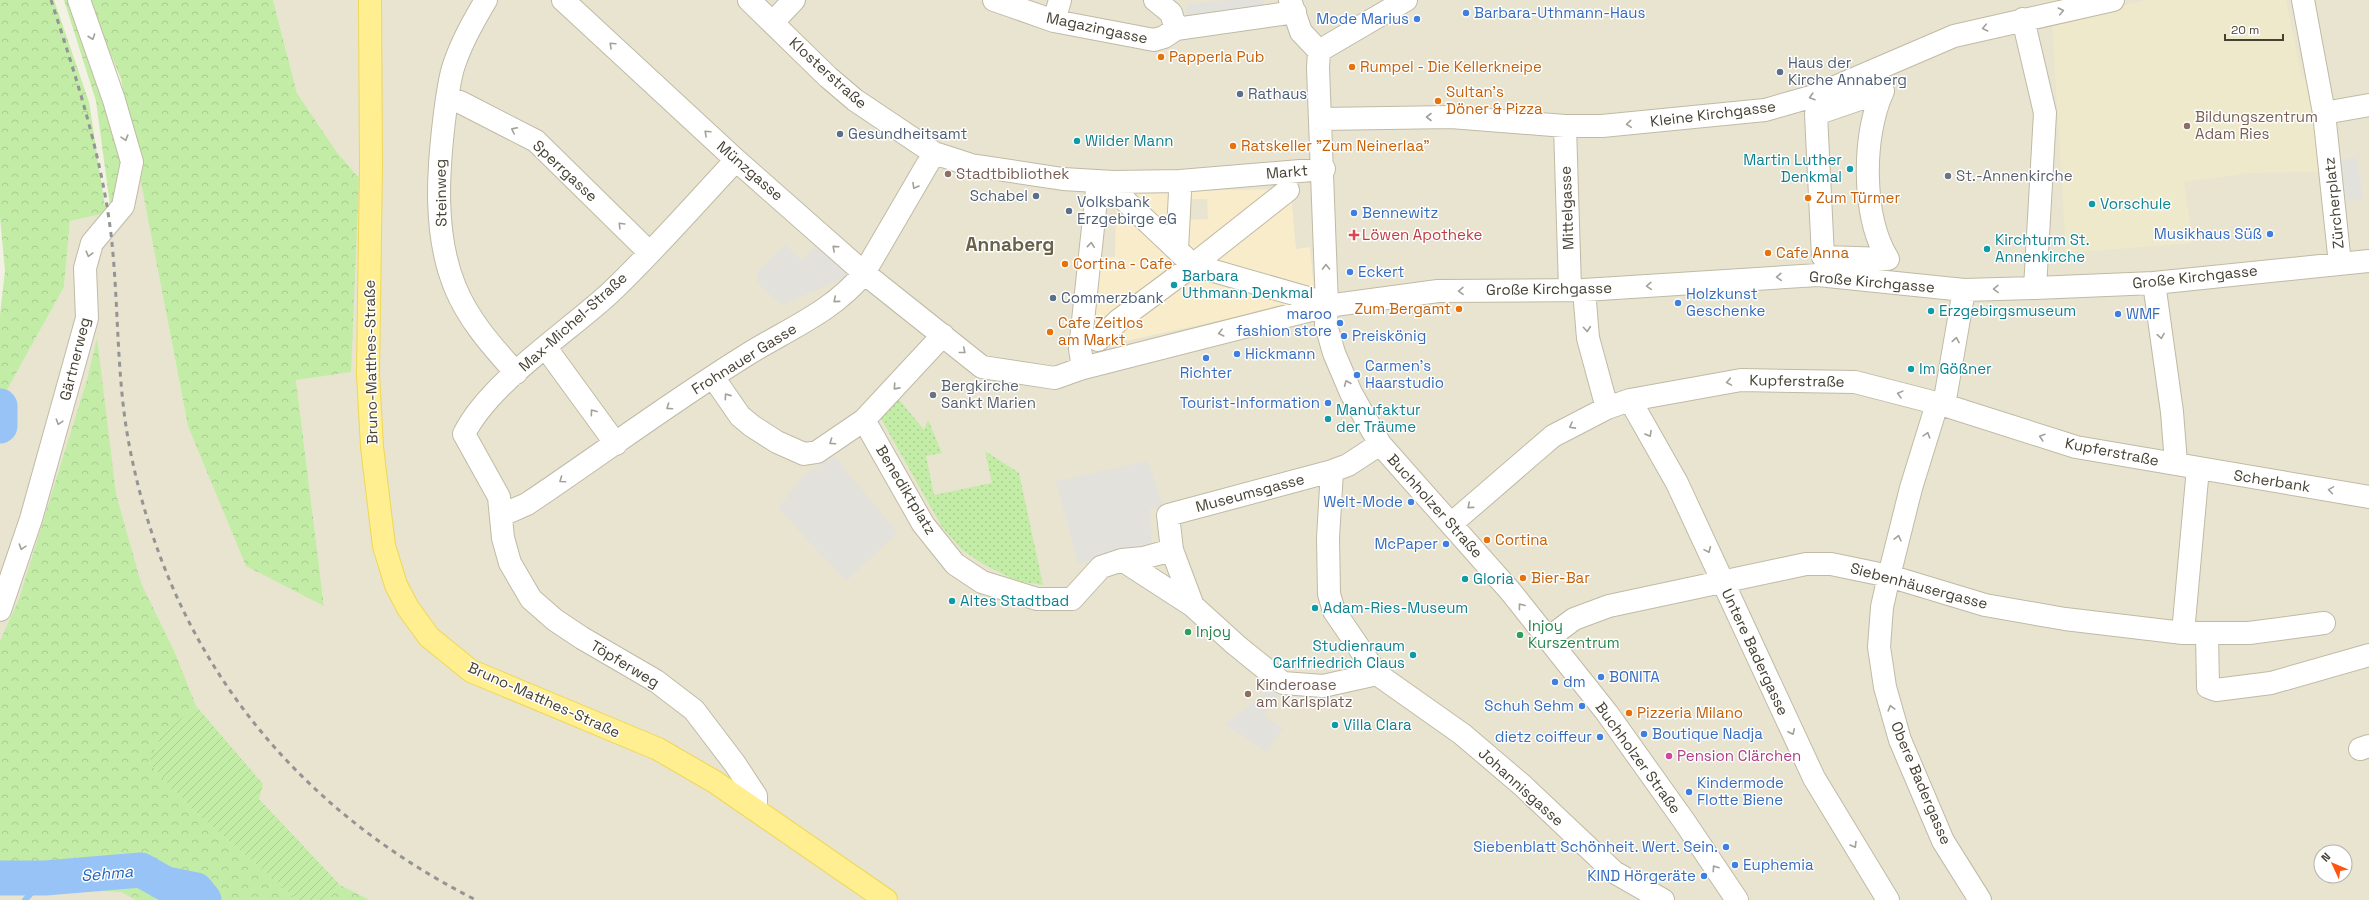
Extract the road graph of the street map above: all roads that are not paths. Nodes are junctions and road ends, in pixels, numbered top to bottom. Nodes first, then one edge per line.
1 (79, 0) edge
2 (370, 0) edge
3 (486, 0) edge
4 (563, 0) edge
5 (749, 0) edge
6 (794, 0) edge
7 (994, 0) edge
8 (1060, 0) edge
9 (1154, 0) edge
10 (1406, 0) edge
11 (2113, 0) edge
12 (2303, 0) edge
13 (1295, 15) edge
14 (2023, 19) junction
15 (1054, 21) junction
16 (773, 22) junction
17 (1176, 28) junction
18 (1319, 51) junction
19 (447, 99) junction
20 (2369, 105) edge
21 (2324, 114) junction
22 (1321, 119) junction
23 (1565, 126) junction
24 (934, 153) junction
25 (736, 160) junction
26 (1324, 169) junction
27 (1107, 186) junction
28 (1288, 190) dead end
29 (1180, 192) dead end
30 (1177, 250) junction
31 (649, 252) junction
32 (1823, 257) joint
33 (2369, 261) edge
34 (2340, 264) junction
35 (1193, 265) junction
36 (864, 273) junction
37 (2154, 283) junction
38 (2035, 288) junction
39 (1577, 290) junction
40 (1964, 290) junction
41 (1321, 303) junction
42 (1119, 320) junction
43 (943, 335) junction
44 (1098, 340) dead end
45 (1120, 342) dead end
46 (546, 348) junction
47 (1083, 368) junction
48 (516, 373) junction
49 (713, 377) junction
50 (1630, 400) junction
51 (1941, 404) junction
52 (1607, 408) junction
53 (864, 420) junction
54 (616, 444) junction
55 (1380, 444) junction
56 (2176, 463) junction
57 (2198, 468) junction
58 (1332, 471) junction
59 (2369, 497) edge
60 (501, 506) junction
61 (1451, 524) junction
62 (1172, 550) junction
63 (1122, 560) junction
64 (1889, 576) junction
65 (1721, 580) junction
66 (1193, 606) junction
67 (0, 610) edge
68 (2324, 623) dead end
69 (2183, 633) junction
70 (2207, 634) junction
71 (1547, 639) junction
72 (2369, 655) edge
73 (1377, 674) junction
74 (756, 810) junction
75 (886, 900) edge
76 (1663, 900) edge
77 (1737, 900) edge
78 (1888, 900) edge
79 (1980, 900) edge

1 -> 67 street, Gärtnerweg
2 - 74 main road, Bruno-Matthes-Straße
3 - 19 street, Steinweg
25 -> 4 street, Münzgasse
5 - 16 street, Klosterstraße
6 - 16 street
7 - 15 street, Magazingasse
8 - 15 street
9 - 17 street
10 - 18 street
14 -> 11 street, Kleine Kirchgasse
12 - 21 street, Zürcherplatz
13 - 17 street
13 - 18 street
14 -> 23 street, Kleine Kirchgasse
14 - 38 street
15 - 17 street, Magazingasse
16 - 24 street, Klosterstraße
18 - 22 street
31 -> 19 street, Sperrgasse
19 - 48 street, Steinweg
20 - 21 street
21 - 34 street, Zürcherplatz
23 -> 22 street, Kleine Kirchgasse
22 - 26 street
23 - 39 street, Mittelgasse
24 - 27 street, Klosterstraße
24 -> 36 street, Frohnauer Gasse
25 - 31 street, Max-Michel-Straße
36 -> 25 street, Münzgasse
26 - 27 street, Markt
41 -> 26 street, Markt
27 - 30 street
47 -> 27 street
28 - 35 street, Markt
29 - 30 street
30 - 35 street
31 - 46 street, Max-Michel-Straße
32 - 32 street
33 - 34 street, Große Kirchgasse
34 - 37 street, Große Kirchgasse
35 - 41 street
35 - 42 street, Markt
36 - 43 street, Münzgasse
36 -> 49 street, Frohnauer Gasse
37 - 38 street, Große Kirchgasse
37 -> 56 street
38 -> 40 street, Große Kirchgasse
40 -> 39 street, Große Kirchgasse
39 -> 41 street, Große Kirchgasse
39 -> 52 street
51 -> 40 street, Obere Badergasse
41 -> 47 street
55 -> 41 street, Buchholzer Straße
42 - 44 street, Markt
42 - 45 street
43 -> 47 street, Münzgasse
43 -> 53 street
46 - 48 street, Max-Michel-Straße
54 -> 46 street
48 - 60 street, Max-Michel-Straße
53 -> 49 street
49 -> 54 street, Frohnauer Gasse
51 -> 50 street, Kupferstraße
50 - 52 street, Kupferstraße
50 -> 65 street, Untere Badergasse
56 -> 51 street, Kupferstraße
64 -> 51 street, Obere Badergasse
52 -> 61 street, Kupferstraße
53 - 63 street, Benediktplatz
54 -> 60 street, Frohnauer Gasse
55 - 58 street
55 - 61 street, Buchholzer Straße
56 - 57 street, Scherbank
59 -> 57 street, Scherbank
57 - 69 street
58 - 62 street, Museumsgasse
58 - 73 street, Johannisgasse
60 - 74 street, Töpferweg
71 -> 61 street, Buchholzer Straße
62 - 63 street, Benediktplatz
62 - 66 street
63 - 66 street
64 - 65 street, Siebenhäusergasse
64 - 69 street, Siebenhäusergasse
79 -> 64 street, Obere Badergasse
65 - 71 street, Siebenhäusergasse
65 -> 78 street, Untere Badergasse
66 - 73 street
68 - 70 street, Siebenhäusergasse
69 - 70 street, Siebenhäusergasse
70 - 72 street
77 -> 71 street, Buchholzer Straße
73 - 76 street, Johannisgasse
74 - 75 main road, Bruno-Matthes-Straße

